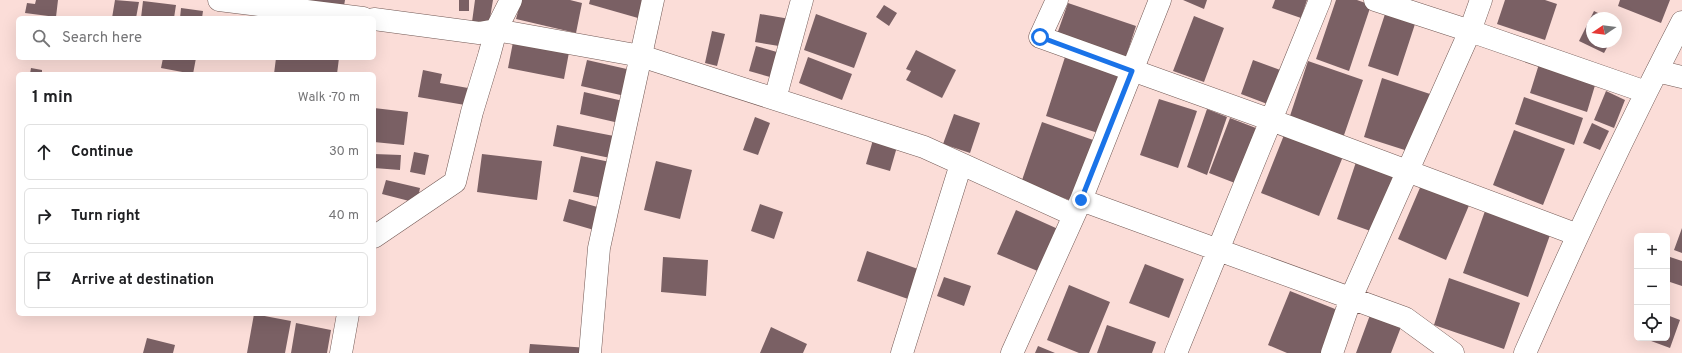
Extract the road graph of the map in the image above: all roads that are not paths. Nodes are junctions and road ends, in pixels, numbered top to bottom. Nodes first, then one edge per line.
1 (220, 0) edge
2 (511, 0) edge
3 (653, 0) edge
4 (802, 0) edge
5 (1057, 0) edge
6 (1160, 0) edge
7 (1320, 0) edge
8 (1375, 0) edge
9 (1481, 0) edge
10 (358, 11) edge
11 (376, 19) edge
12 (1682, 22) edge
13 (496, 30) junction
14 (1470, 31) junction
15 (641, 56) junction
16 (1132, 71) junction
17 (1657, 71) junction
18 (1682, 77) edge
19 (1646, 92) junction
20 (775, 99) junction
21 (1271, 120) junction
22 (962, 164) junction
23 (1408, 171) junction
24 (1078, 207) junction
25 (1578, 235) junction
26 (376, 236) edge
27 (1218, 249) junction
28 (1351, 298) junction
29 (348, 316) edge
30 (341, 353) edge
31 (590, 353) edge
32 (902, 353) edge
33 (1012, 353) edge
34 (1176, 353) edge
35 (1332, 353) edge
36 (1453, 353) edge
37 (1525, 353) edge

1 - 10 street
2 - 13 street
3 - 15 street
4 - 20 street
5 - 16 street
6 - 16 street
7 - 21 street
8 - 14 street
9 - 14 street
11 - 13 street
12 - 17 street
13 - 15 street
13 - 26 street
14 - 19 street
14 - 23 street
15 - 20 street
15 - 31 street
16 - 21 street
16 - 24 street
17 - 18 street
17 - 19 street
19 - 25 street
20 - 22 street
21 - 23 street
21 - 27 street
22 - 24 street
22 - 32 street
23 - 25 street
23 - 28 street
24 - 27 street
24 - 33 street
25 - 37 street
27 - 28 street
27 - 34 street
28 - 35 street
28 - 36 street
29 - 30 street

